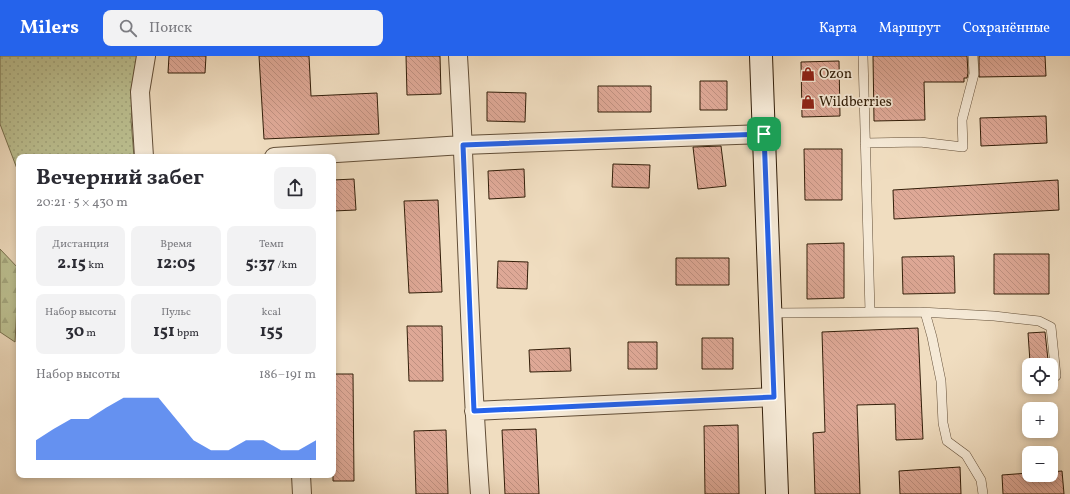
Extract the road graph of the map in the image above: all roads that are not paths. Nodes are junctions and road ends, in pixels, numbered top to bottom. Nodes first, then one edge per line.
1 (146, 56) edge
2 (458, 56) edge
3 (761, 56) edge
4 (863, 56) edge
5 (973, 56) edge
6 (764, 134) junction
7 (865, 143) junction
8 (463, 145) junction
9 (144, 154) edge
10 (321, 154) edge
11 (870, 312) junction
12 (925, 312) junction
13 (770, 313) junction
14 (1054, 358) edge
15 (774, 397) junction
16 (474, 411) junction
17 (301, 478) edge
18 (302, 494) edge
19 (480, 494) edge
20 (777, 494) edge
21 (983, 494) edge

1 - 9 street
2 - 8 street
3 - 6 street
4 - 7 lane
5 - 7 lane
6 - 8 street
6 - 13 street
7 - 11 lane
8 - 10 street
8 - 16 street
11 - 12 lane
11 - 13 lane
12 - 14 lane
12 - 21 lane
13 - 15 street
15 - 16 street
15 - 20 street
16 - 19 street
17 - 18 street

